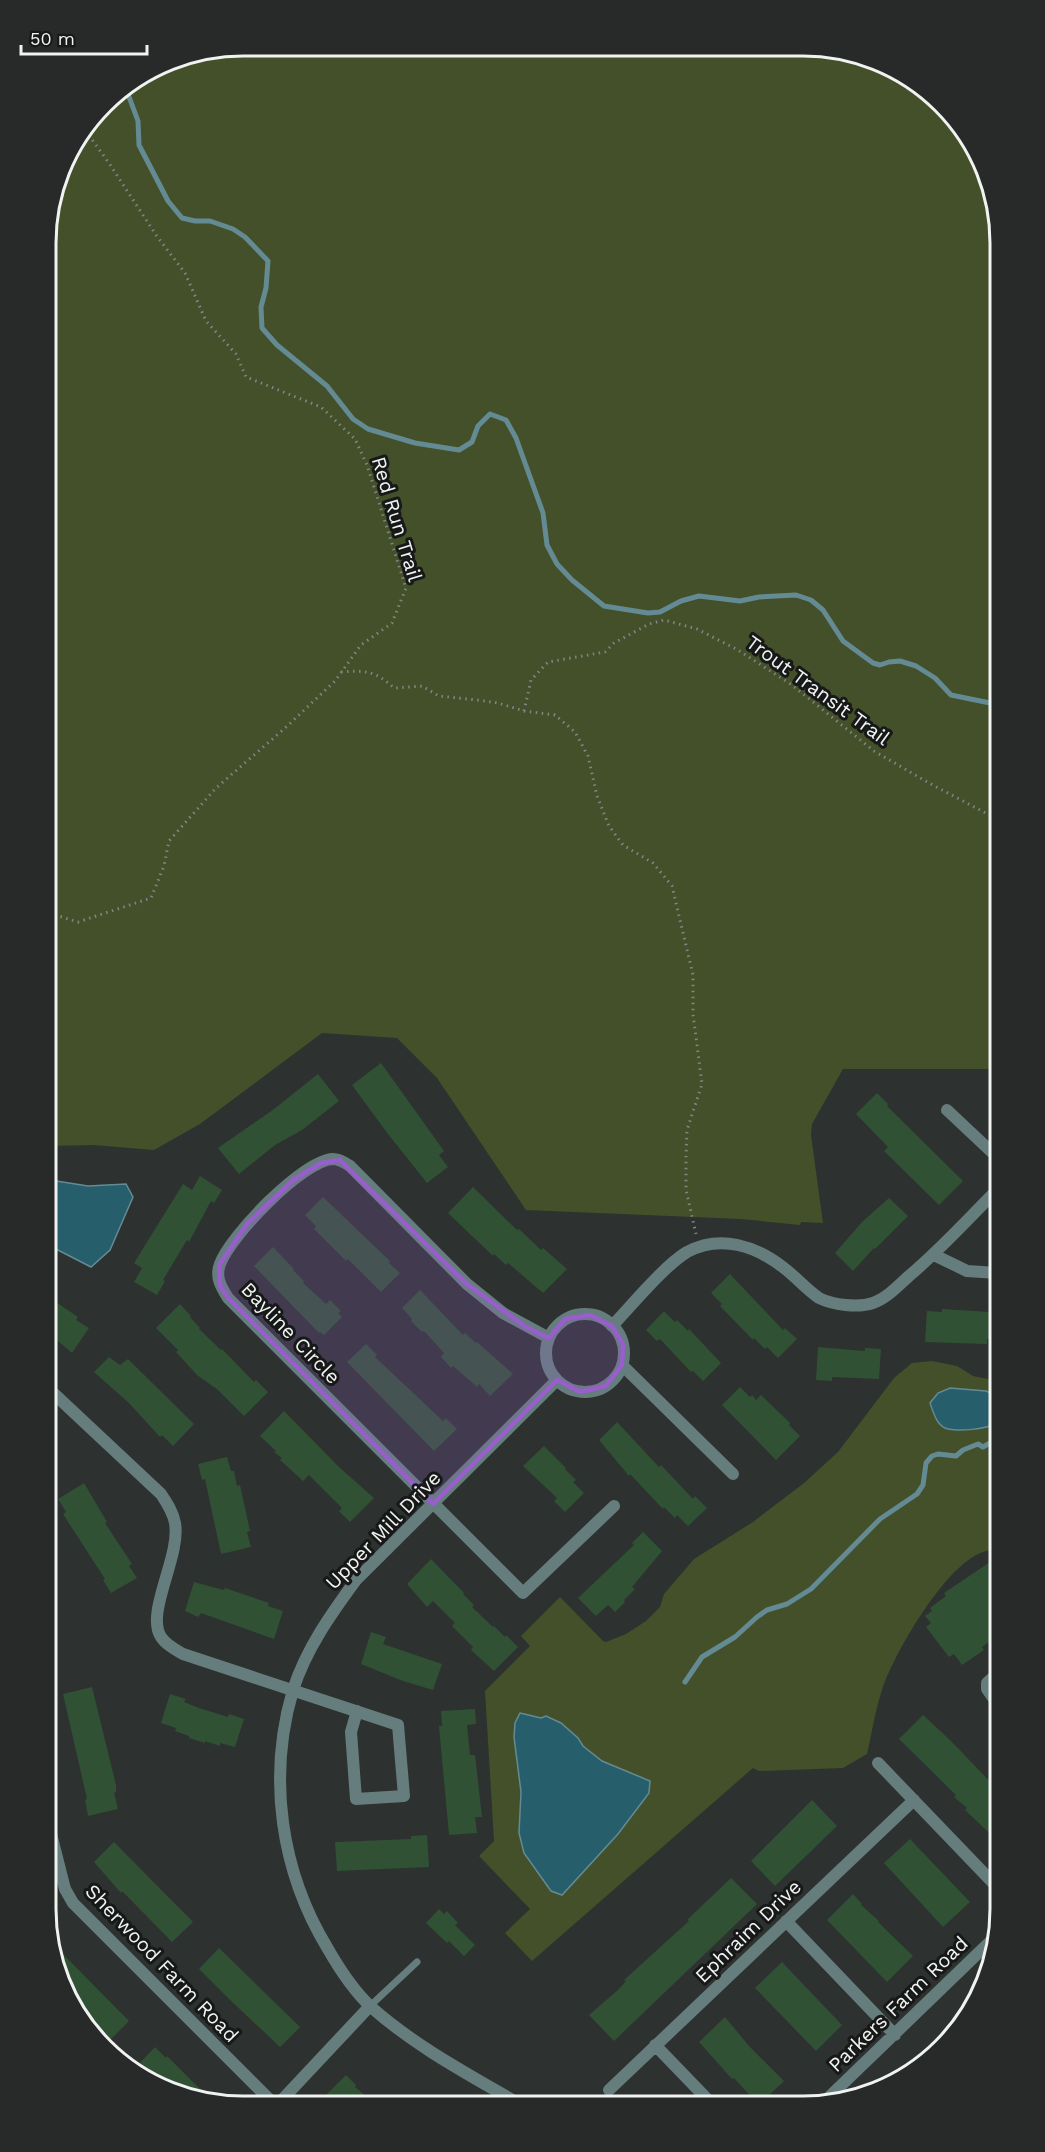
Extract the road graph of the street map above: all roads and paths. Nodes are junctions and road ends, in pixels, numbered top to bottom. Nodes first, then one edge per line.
1 (89, 136) edge
2 (342, 672) junction
3 (524, 711) junction
4 (990, 815) edge
5 (56, 915) edge
6 (947, 1110) dead end
7 (989, 1150) edge
8 (989, 1198) edge
9 (699, 1248) junction
10 (934, 1255) junction
11 (989, 1272) edge
12 (612, 1326) junction
13 (549, 1338) junction
14 (622, 1365) junction
15 (557, 1380) junction
16 (56, 1396) edge
17 (733, 1474) dead end
18 (434, 1504) junction
19 (614, 1506) dead end
20 (294, 1689) junction
21 (357, 1711) junction
22 (878, 1763) dead end
23 (914, 1800) junction
24 (56, 1853) edge
25 (989, 1879) edge
26 (786, 1921) junction
27 (985, 1946) edge
28 (417, 1962) dead end
29 (370, 2006) junction
30 (895, 2035) junction
31 (655, 2045) junction
32 (609, 2090) dead end
33 (833, 2094) edge
34 (266, 2096) edge
35 (286, 2096) edge
36 (506, 2096) edge
37 (704, 2096) edge

1 - 2 path, Red Run Trail
2 - 3 path
2 - 5 path, Red Run Trail
3 - 4 path, Trout Transit Trail
3 - 9 path
6 - 7 street
8 - 10 street
9 - 10 street
9 - 12 street
10 - 11 street
12 - 13 street
12 - 14 street
13 - 15 street
13 - 18 street, Bayline Circle
14 - 15 street
14 - 17 street
15 - 18 street, Upper Mill Drive
16 - 20 street
18 - 19 street
18 - 20 street, Upper Mill Drive
20 - 21 street
20 - 29 street, Upper Mill Drive
21 - 21 street
22 - 23 street
23 - 25 street
23 - 26 street, Ephraim Drive
24 - 34 street, Sherwood Farm Road
26 - 30 street
26 - 31 street, Ephraim Drive
27 - 30 street, Parkers Farm Road
28 - 29 lane
29 - 35 street
29 - 36 street, Upper Mill Drive
30 - 33 street, Parkers Farm Road
31 - 32 street, Ephraim Drive
31 - 37 street

